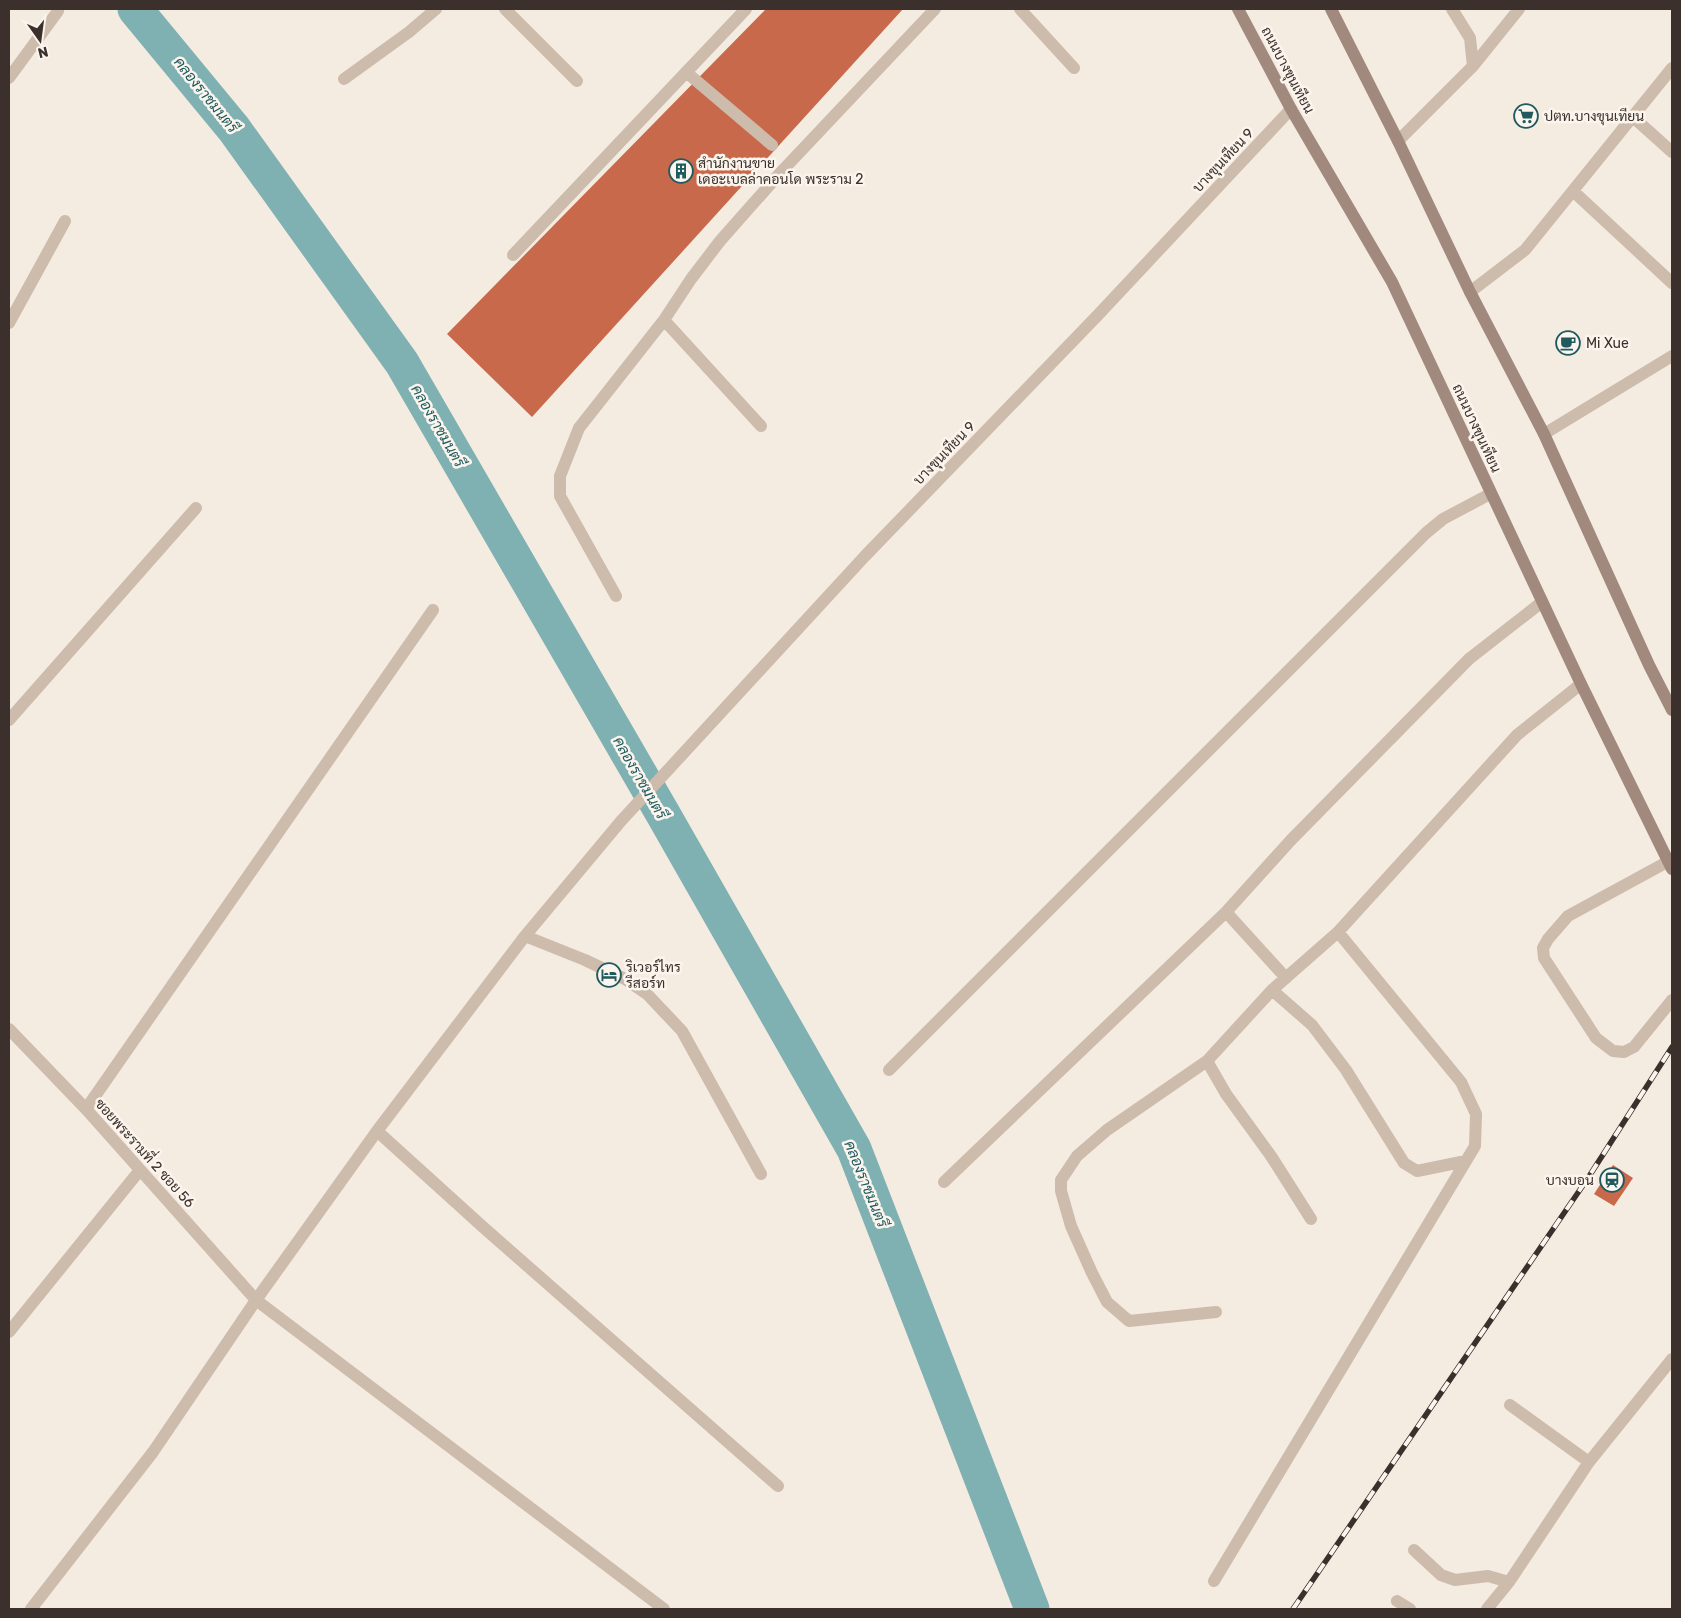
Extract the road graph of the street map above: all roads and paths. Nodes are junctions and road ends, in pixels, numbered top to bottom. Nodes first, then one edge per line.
1 (436, 9) edge
2 (505, 9) edge
3 (746, 9) edge
4 (935, 9) edge
5 (1020, 9) edge
6 (1238, 9) edge
7 (1331, 9) edge
8 (1452, 9) edge
9 (1519, 9) edge
10 (58, 11) dead end
11 (1474, 66) junction
12 (1074, 68) dead end
13 (1672, 68) edge
14 (686, 72) junction
15 (9, 78) edge
16 (344, 79) dead end
17 (577, 81) dead end
18 (1290, 110) junction
19 (1633, 116) junction
20 (1398, 141) junction
21 (772, 145) dead end
22 (1672, 152) edge
23 (1573, 192) junction
24 (65, 221) dead end
25 (513, 254) dead end
26 (1672, 283) edge
27 (1470, 292) junction
28 (664, 320) junction
29 (9, 323) edge
30 (1672, 356) edge
31 (761, 426) dead end
32 (1544, 434) junction
33 (1490, 494) junction
34 (196, 508) dead end
35 (616, 596) dead end
36 (1542, 602) junction
37 (433, 610) dead end
38 (1581, 684) junction
39 (1672, 710) edge
40 (9, 720) edge
41 (1667, 846) edge
42 (1670, 865) edge
43 (1226, 912) junction
44 (1338, 932) junction
45 (525, 936) junction
46 (1286, 978) junction
47 (1272, 990) junction
48 (1672, 1000) edge
49 (9, 1029) edge
50 (1207, 1061) junction
51 (889, 1070) dead end
52 (86, 1109) junction
53 (378, 1131) junction
54 (1466, 1161) junction
55 (140, 1170) junction
56 (761, 1174) dead end
57 (944, 1182) dead end
58 (1311, 1220) dead end
59 (256, 1300) junction
60 (1216, 1312) dead end
61 (9, 1332) edge
62 (1672, 1359) edge
63 (1510, 1405) dead end
64 (1589, 1462) junction
65 (778, 1486) dead end
66 (1414, 1550) dead end
67 (1214, 1581) dead end
68 (1509, 1582) junction
69 (1397, 1601) dead end
70 (32, 1609) edge
71 (664, 1609) edge
72 (1410, 1609) edge
73 (1487, 1609) edge

1 - 16 street
2 - 17 street
3 - 14 street
4 - 28 street
5 - 12 street
6 - 18 main road, ถนนบางขุนเทียน
7 - 20 main road
8 - 11 street
9 - 11 street
10 - 15 street
11 - 20 street
13 - 19 street
14 - 21 street
14 - 25 street
18 - 33 main road, ถนนบางขุนเทียน
18 - 45 street, บางขุนเทียน 9
19 - 22 street
19 - 23 street
20 - 27 main road
23 - 26 street
23 - 27 street
24 - 29 street
27 - 32 main road
28 - 31 street
28 - 35 street
30 - 32 street
32 - 39 main road
33 - 36 main road, ถนนบางขุนเทียน
33 - 51 street
34 - 40 street
36 - 38 main road, ถนนบางขุนเทียน
36 - 43 street
37 - 52 street
38 - 41 main road, ถนนบางขุนเทียน
38 - 44 street
41 - 42 main road, ถนนบางขุนเทียน
42 - 48 street
43 - 46 street
43 - 57 street
44 - 46 street
44 - 54 street
45 - 53 street, บางขุนเทียน 9
45 - 56 street
46 - 47 street
47 - 50 street
47 - 54 street
49 - 52 street, ซอยพระรามที่ 2 ซอย 56
50 - 58 street
50 - 60 street
52 - 55 street, ซอยพระรามที่ 2 ซอย 56
53 - 59 street, บางขุนเทียน 9
53 - 65 street
54 - 67 street
55 - 59 street, ซอยพระรามที่ 2 ซอย 56
55 - 61 street
59 - 70 street, บางขุนเทียน 9
59 - 71 street, ซอยพระรามที่ 2 ซอย 56
62 - 64 street
63 - 64 street
64 - 68 street
66 - 68 street
68 - 73 street
69 - 72 street

